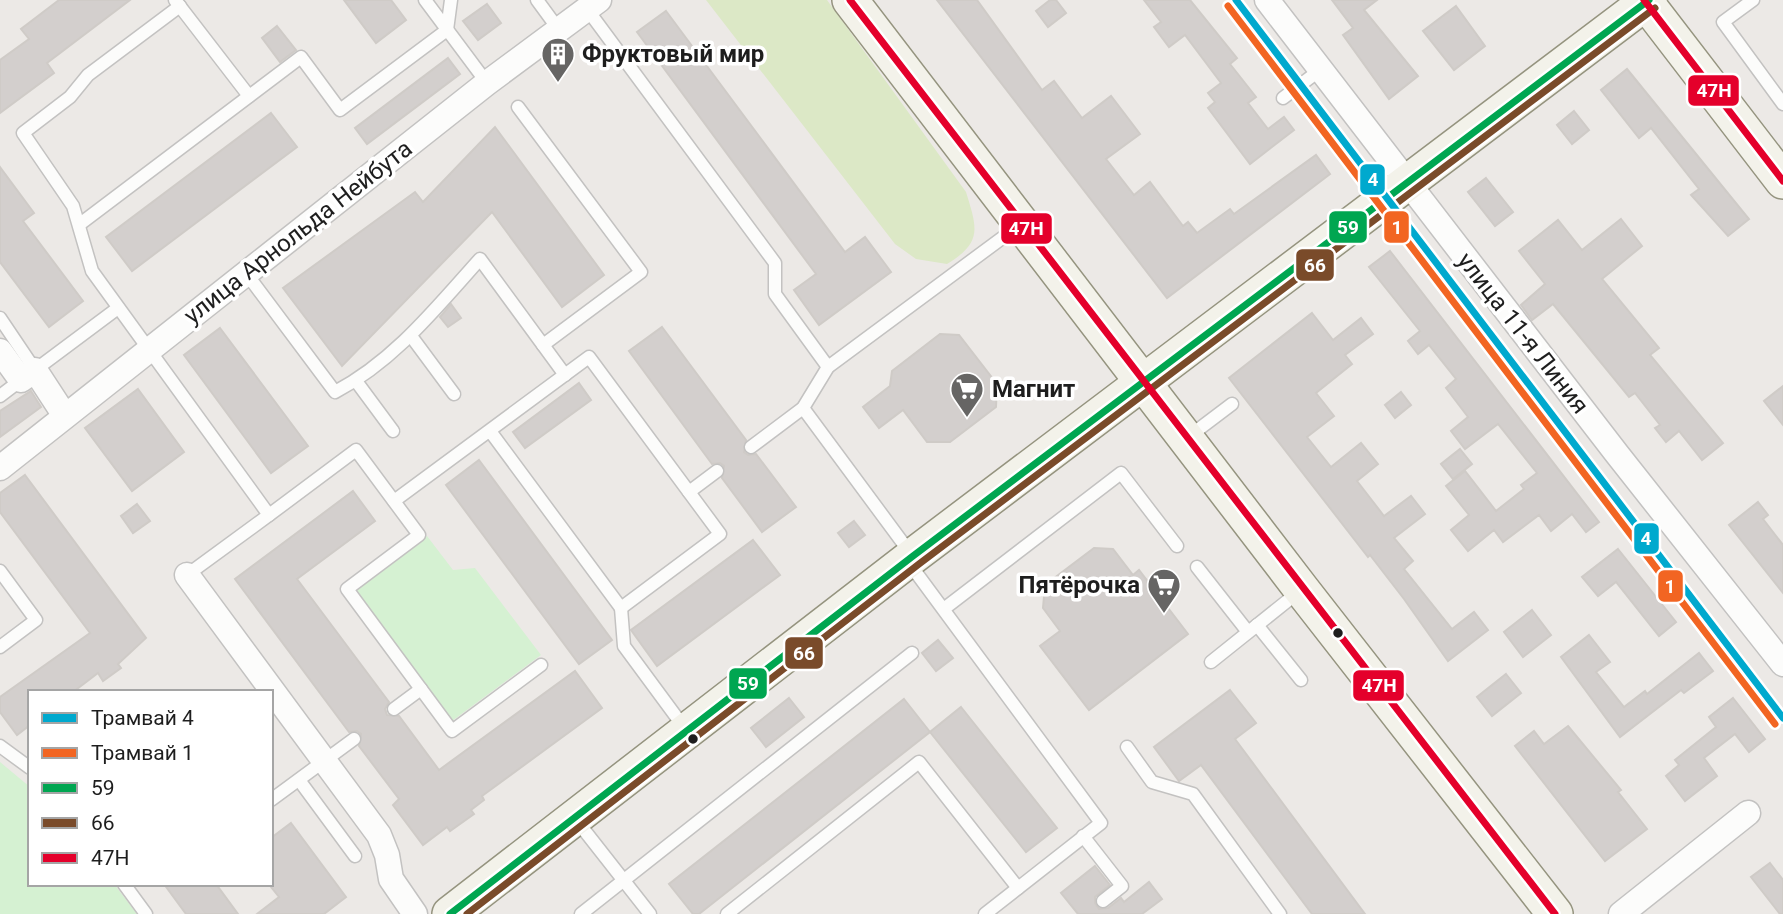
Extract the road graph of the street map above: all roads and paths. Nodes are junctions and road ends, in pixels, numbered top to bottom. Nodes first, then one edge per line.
1 (425, 0) edge
2 (451, 0) edge
3 (537, 0) edge
4 (850, 0) edge
5 (1267, 0) edge
6 (1753, 0) edge
7 (1647, 1) edge
8 (177, 3) edge
9 (593, 5) edge
10 (447, 30) junction
11 (559, 30) junction
12 (1320, 70) junction
13 (487, 83) junction
14 (249, 96) junction
15 (1283, 98) dead end
16 (1783, 104) edge
17 (518, 107) dead end
18 (1783, 181) edge
19 (1407, 184) junction
20 (1022, 223) junction
21 (79, 224) junction
22 (246, 273) junction
23 (118, 308) junction
24 (0, 318) edge
25 (411, 336) junction
26 (543, 345) junction
27 (0, 351) edge
28 (148, 351) junction
29 (828, 367) junction
30 (28, 375) junction
31 (565, 375) junction
32 (356, 381) junction
33 (1144, 381) junction
34 (454, 394) dead end
35 (0, 396) edge
36 (1232, 404) dead end
37 (803, 408) junction
38 (65, 416) junction
39 (393, 431) dead end
40 (489, 431) junction
41 (1187, 438) junction
42 (751, 447) dead end
43 (0, 468) edge
44 (718, 471) dead end
45 (689, 492) junction
46 (394, 501) junction
47 (269, 515) junction
48 (1177, 546) dead end
49 (910, 558) junction
50 (1196, 567) dead end
51 (0, 571) edge
52 (187, 575) joint
53 (1301, 590) junction
54 (621, 608) junction
55 (945, 608) junction
56 (1253, 628) junction
57 (0, 647) edge
58 (912, 653) dead end
59 (1211, 662) dead end
60 (1783, 664) edge
61 (541, 665) dead end
62 (1301, 680) dead end
63 (421, 689) junction
64 (267, 690) edge
65 (273, 697) edge
66 (394, 709) dead end
67 (687, 730) junction
68 (354, 738) dead end
69 (0, 746) edge
70 (1127, 747) dead end
71 (324, 761) junction
72 (28, 767) edge
73 (299, 780) junction
74 (273, 799) edge
75 (1748, 813) dead end
76 (575, 818) junction
77 (1083, 836) junction
78 (355, 856) dead end
79 (624, 881) junction
80 (125, 886) edge
81 (1018, 888) junction
82 (1103, 901) dead end
83 (146, 914) edge
84 (415, 914) edge
85 (450, 914) edge
86 (581, 914) edge
87 (650, 914) edge
88 (727, 914) edge
89 (985, 914) edge
90 (1280, 914) edge
91 (1555, 914) edge
92 (1621, 914) edge

1 - 10 lane
2 - 10 lane
3 - 11 lane
4 - 20 main road
5 - 12 street, улица 11-я Линия
6 - 16 lane
7 - 18 main road
7 - 19 main road
8 - 14 lane
8 - 21 lane
9 - 11 street, улица Арнольда Нейбута
9 - 29 lane
10 - 13 lane
10 - 14 lane
11 - 13 street, улица Арнольда Нейбута
12 - 15 lane
12 - 19 street, улица 11-я Линия
13 - 22 street, улица Арнольда Нейбута
14 - 21 lane
17 - 26 lane
19 - 33 main road
19 - 60 street, улица 11-я Линия
20 - 29 lane
20 - 33 main road
21 - 23 lane
22 - 28 street, улица Арнольда Нейбута
22 - 32 lane
23 - 28 lane
23 - 30 lane
24 - 30 lane
25 - 26 lane
25 - 32 lane
25 - 34 lane
26 - 31 lane
27 - 30 street
28 - 38 street, улица Арнольда Нейбута
28 - 47 lane
29 - 37 lane
30 - 35 lane
30 - 38 street
31 - 40 lane
31 - 45 lane
32 - 39 lane
33 - 41 main road
33 - 49 main road
36 - 41 lane
37 - 42 lane
37 - 49 lane
38 - 43 street, улица Арнольда Нейбута
40 - 46 lane
40 - 54 lane
41 - 53 main road
44 - 45 lane
45 - 54 lane
46 - 47 lane
46 - 63 lane
47 - 52 lane
48 - 55 lane
49 - 55 lane
49 - 67 main road
50 - 56 lane
51 - 57 lane
52 - 64 street
53 - 56 lane
53 - 91 main road
54 - 67 lane
55 - 77 lane
56 - 59 lane
56 - 62 lane
58 - 79 lane
61 - 63 lane
63 - 66 lane
65 - 71 street
67 - 76 main road
68 - 71 lane
69 - 72 lane
70 - 90 lane
71 - 73 lane
71 - 84 street
73 - 74 lane
73 - 78 lane
75 - 92 street
76 - 79 lane
76 - 85 main road
77 - 81 lane
77 - 82 lane
79 - 86 lane
79 - 87 lane
80 - 83 lane
81 - 88 lane
81 - 89 lane

